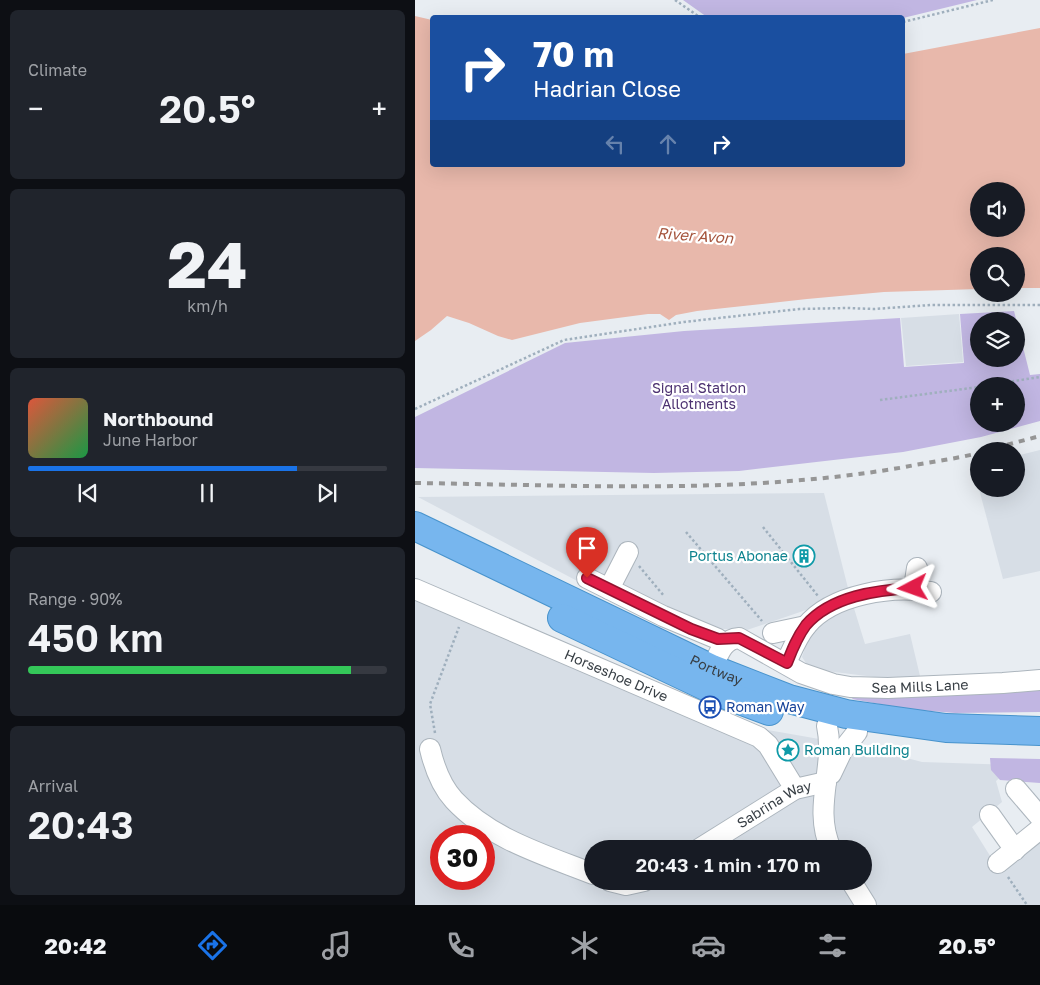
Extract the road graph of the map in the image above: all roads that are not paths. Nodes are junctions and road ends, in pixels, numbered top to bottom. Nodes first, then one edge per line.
1 (415, 526) edge
2 (415, 546) edge
3 (626, 557) road end
4 (917, 568) dead end
5 (587, 578) dead end
6 (415, 589) edge
7 (609, 590) junction
8 (806, 626) junction
9 (773, 633) road end
10 (725, 639) junction
11 (659, 644) junction
12 (794, 668) junction
13 (713, 669) junction
14 (1040, 680) edge
15 (827, 726) junction
16 (1040, 730) edge
17 (857, 732) junction
18 (1040, 747) edge
19 (430, 748) road end
20 (826, 782) junction
21 (795, 789) junction
22 (1017, 789) dead end
23 (990, 815) dead end
24 (1040, 818) edge
25 (1040, 828) edge
26 (713, 840) edge
27 (827, 840) edge
28 (1015, 850) junction
29 (998, 863) road end
30 (584, 870) edge
31 (857, 890) edge
32 (866, 905) edge

1 - 11 highway, Portway
2 - 15 highway, Portway
3 - 7 street
4 - 8 street
5 - 7 street, Sea Mills Lane
6 - 21 street, Horseshoe Drive
7 - 10 street, Sea Mills Lane
8 - 9 street
8 - 12 street
10 - 11 street
10 - 12 street, Sea Mills Lane
10 - 13 street
11 - 13 highway, Portway
12 - 14 street, Sea Mills Lane
13 - 16 highway, Portway
15 - 17 highway, Portway
15 - 20 street
17 - 18 highway, Portway
17 - 20 street
19 - 30 street
20 - 21 street, Sabrina Way
20 - 27 street
21 - 26 street, Sabrina Way
22 - 24 street
23 - 28 street
25 - 28 street
28 - 29 street
31 - 32 street

